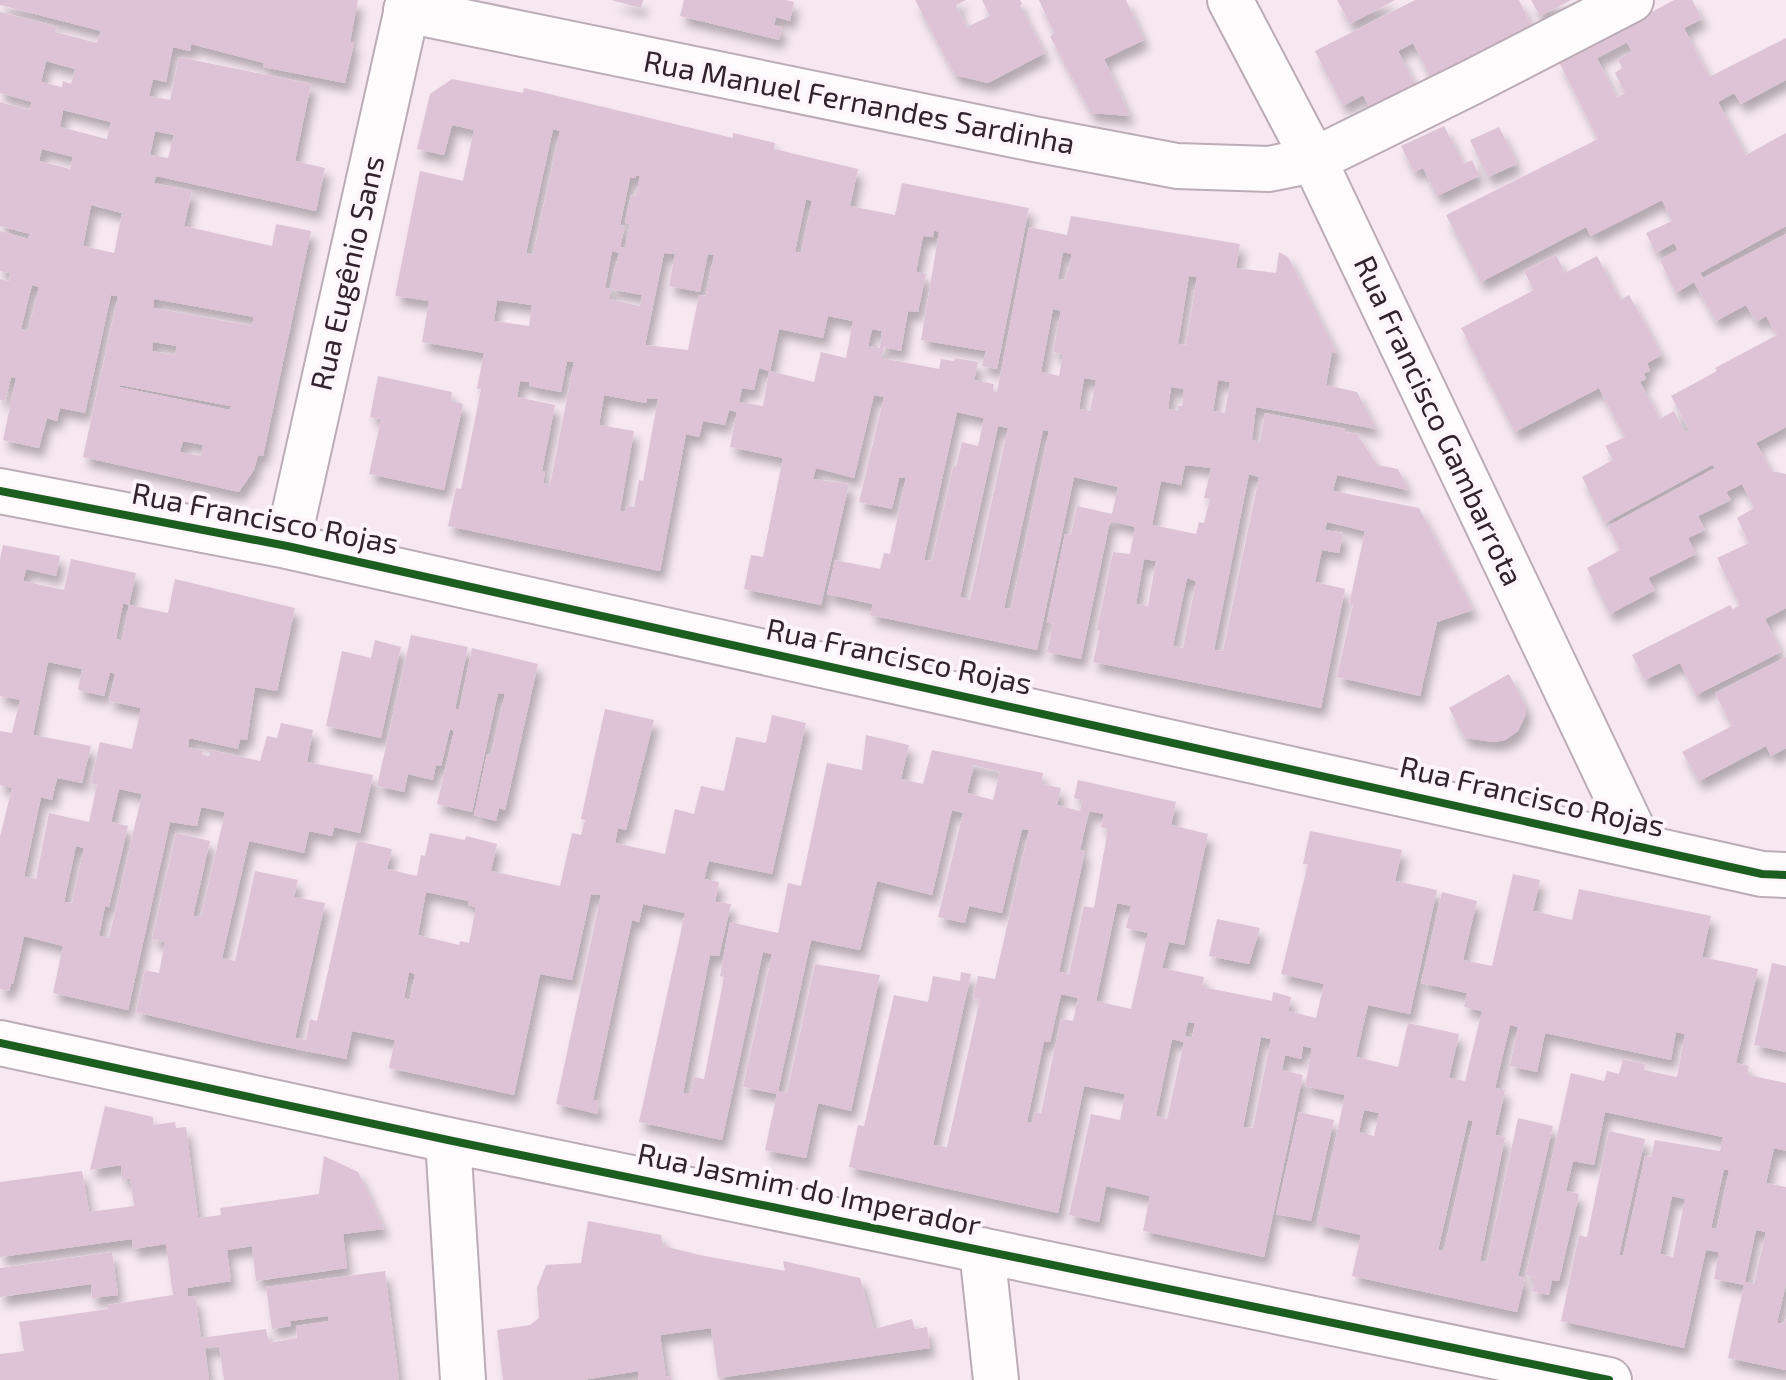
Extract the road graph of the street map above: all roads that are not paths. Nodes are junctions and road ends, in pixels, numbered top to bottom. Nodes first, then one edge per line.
1 (1230, 0) edge
2 (1631, 0) edge
3 (407, 5) edge
4 (1314, 160) junction
5 (0, 491) edge
6 (287, 546) junction
7 (1640, 845) junction
8 (1786, 875) edge
9 (0, 1043) edge
10 (448, 1140) junction
11 (982, 1250) junction
12 (1586, 1378) edge
13 (463, 1380) edge
14 (996, 1380) edge

1 - 4 street, Rua Francisco Gambarrota
2 - 4 street, Rua Manuel Fernandes Sardinha
3 - 4 street, Rua Manuel Fernandes Sardinha
3 - 6 street, Rua Eugênio Sans
4 - 7 street, Rua Francisco Gambarrota
5 - 6 street, Rua Francisco Rojas
6 - 7 street, Rua Francisco Rojas
7 - 8 street, Rua Francisco Rojas
9 - 10 street, Rua Jasmim do Imperador
10 - 11 street, Rua Jasmim do Imperador
10 - 13 street
11 - 12 street, Rua Jasmim do Imperador
11 - 14 street

